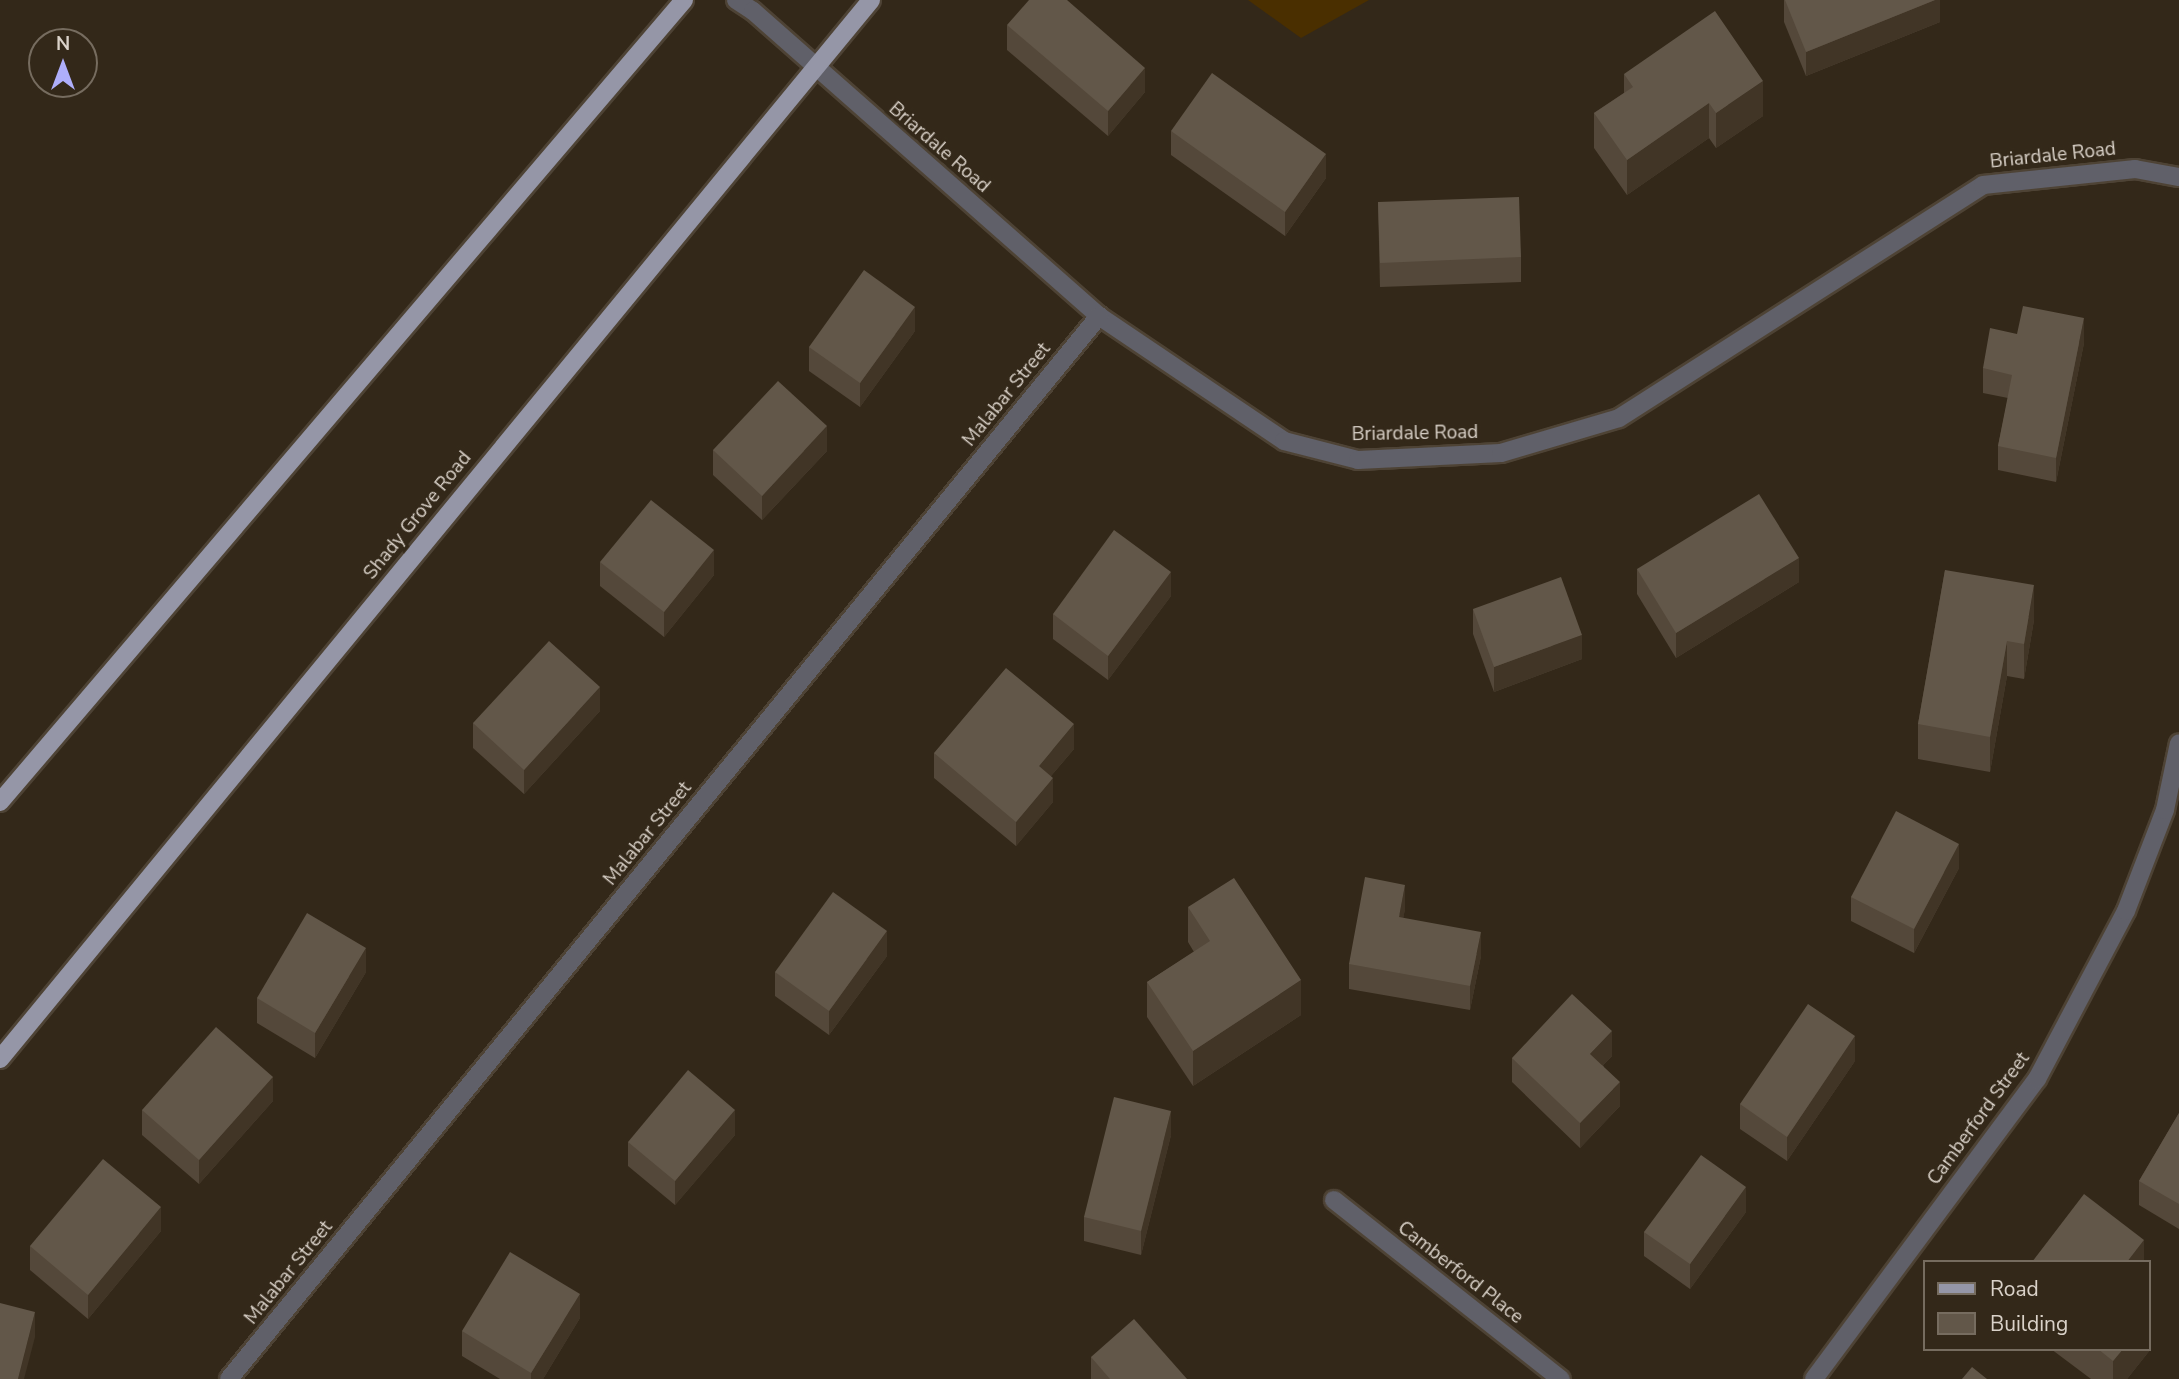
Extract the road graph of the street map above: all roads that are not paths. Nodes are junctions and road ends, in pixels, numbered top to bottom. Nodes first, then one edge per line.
1 (684, 0) edge
2 (736, 0) edge
3 (871, 0) edge
4 (814, 66) junction
5 (2179, 177) edge
6 (1099, 316) junction
7 (2179, 743) edge
8 (0, 802) edge
9 (0, 1059) edge
10 (1334, 1200) dead end
11 (229, 1379) edge
12 (1561, 1379) edge
13 (1814, 1379) edge

1 - 8 main road
2 - 4 street, Briardale Road
3 - 4 main road, Shady Grove Road
4 - 6 street, Briardale Road
4 - 9 main road, Shady Grove Road
5 - 6 street, Briardale Road
6 - 11 street, Malabar Street
7 - 13 street, Camberford Street
10 - 12 street, Camberford Place

